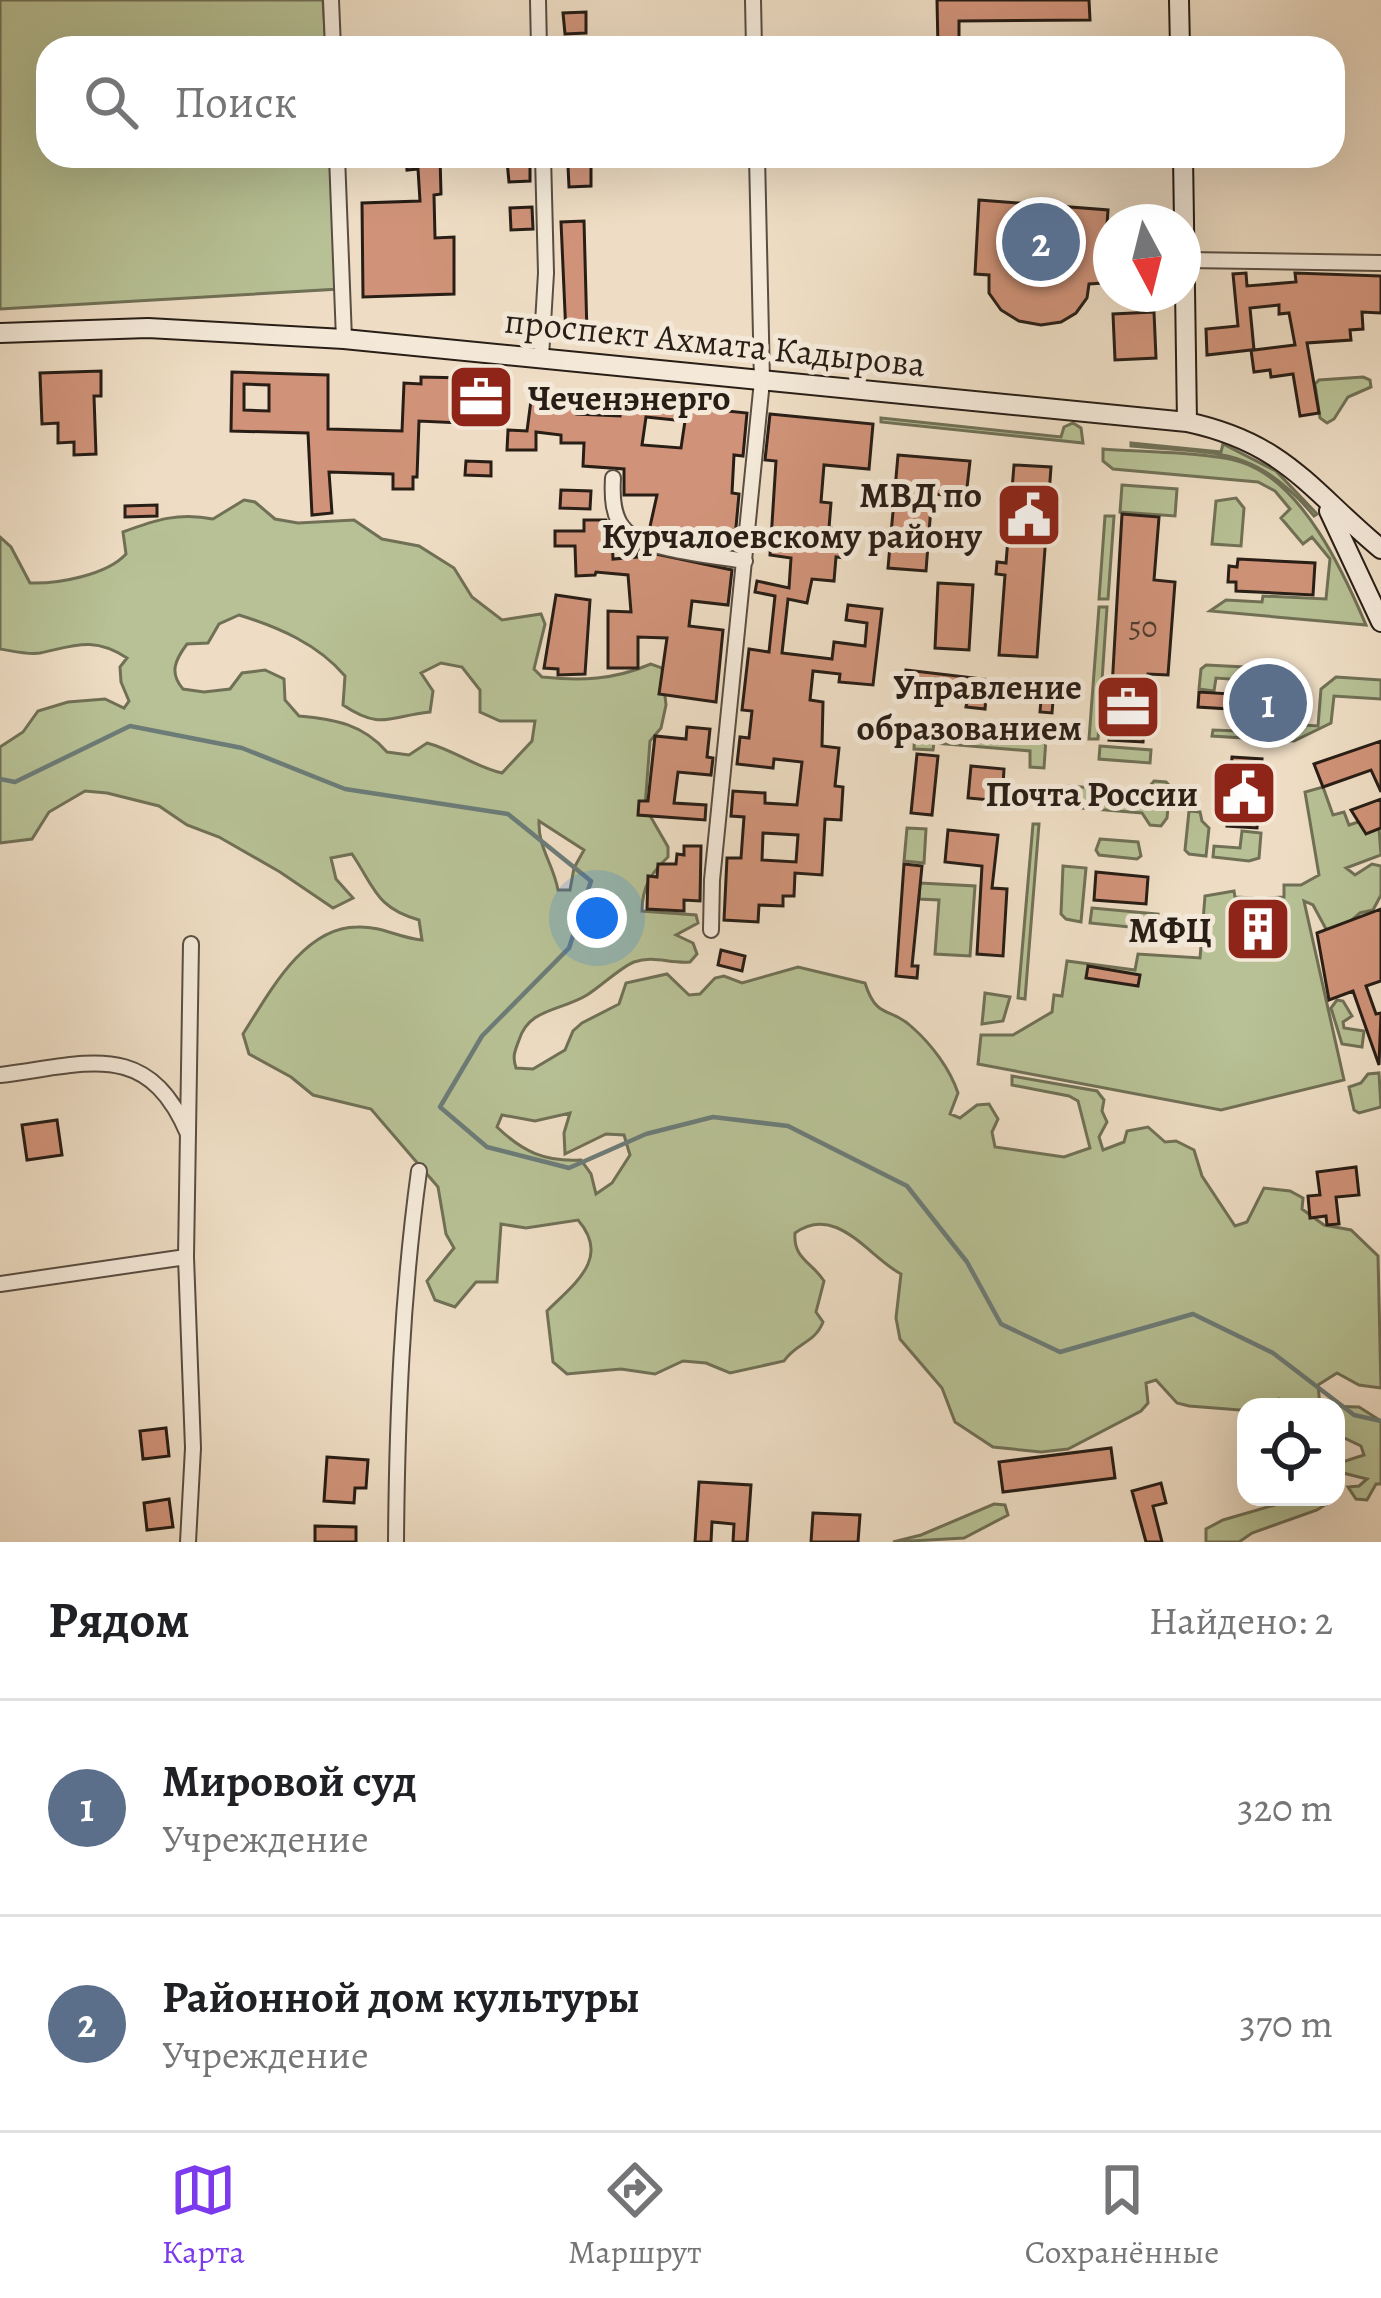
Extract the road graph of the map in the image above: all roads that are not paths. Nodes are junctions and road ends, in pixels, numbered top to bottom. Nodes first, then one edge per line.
1 (331, 0) edge
2 (538, 0) edge
3 (753, 0) edge
4 (1179, 0) edge
5 (332, 36) edge
6 (539, 36) edge
7 (754, 36) edge
8 (1180, 36) edge
9 (337, 168) edge
10 (543, 168) edge
11 (757, 168) edge
12 (1183, 168) edge
13 (1184, 204) edge
14 (1201, 260) edge
15 (1381, 263) edge
16 (1186, 312) edge
17 (0, 333) edge
18 (344, 339) junction
19 (541, 357) junction
20 (762, 381) junction
21 (1187, 422) junction
22 (613, 478) dead end
23 (1325, 501) junction
24 (1381, 549) edge
25 (745, 561) junction
26 (1381, 622) edge
27 (711, 930) dead end
28 (191, 944) dead end
29 (0, 1076) edge
30 (190, 1139) junction
31 (419, 1171) dead end
32 (186, 1257) junction
33 (0, 1284) edge
34 (188, 1542) edge
35 (396, 1542) edge

1 - 5 street
2 - 6 street
3 - 7 street
4 - 8 main road
9 - 18 street
10 - 19 street
11 - 20 street
12 - 13 main road
14 - 15 street
16 - 21 main road
17 - 18 main road, проспект Ахмата Кадырова
18 - 19 main road, проспект Ахмата Кадырова
19 - 20 main road, проспект Ахмата Кадырова
20 - 21 main road, проспект Ахмата Кадырова
20 - 25 street
21 - 23 main road, проспект Ахмата Кадырова
22 - 25 street
23 - 24 main road, проспект Ахмата Кадырова
23 - 26 main road
25 - 27 street
28 - 30 street
29 - 30 street
30 - 32 street
31 - 35 street
32 - 33 street
32 - 34 street

